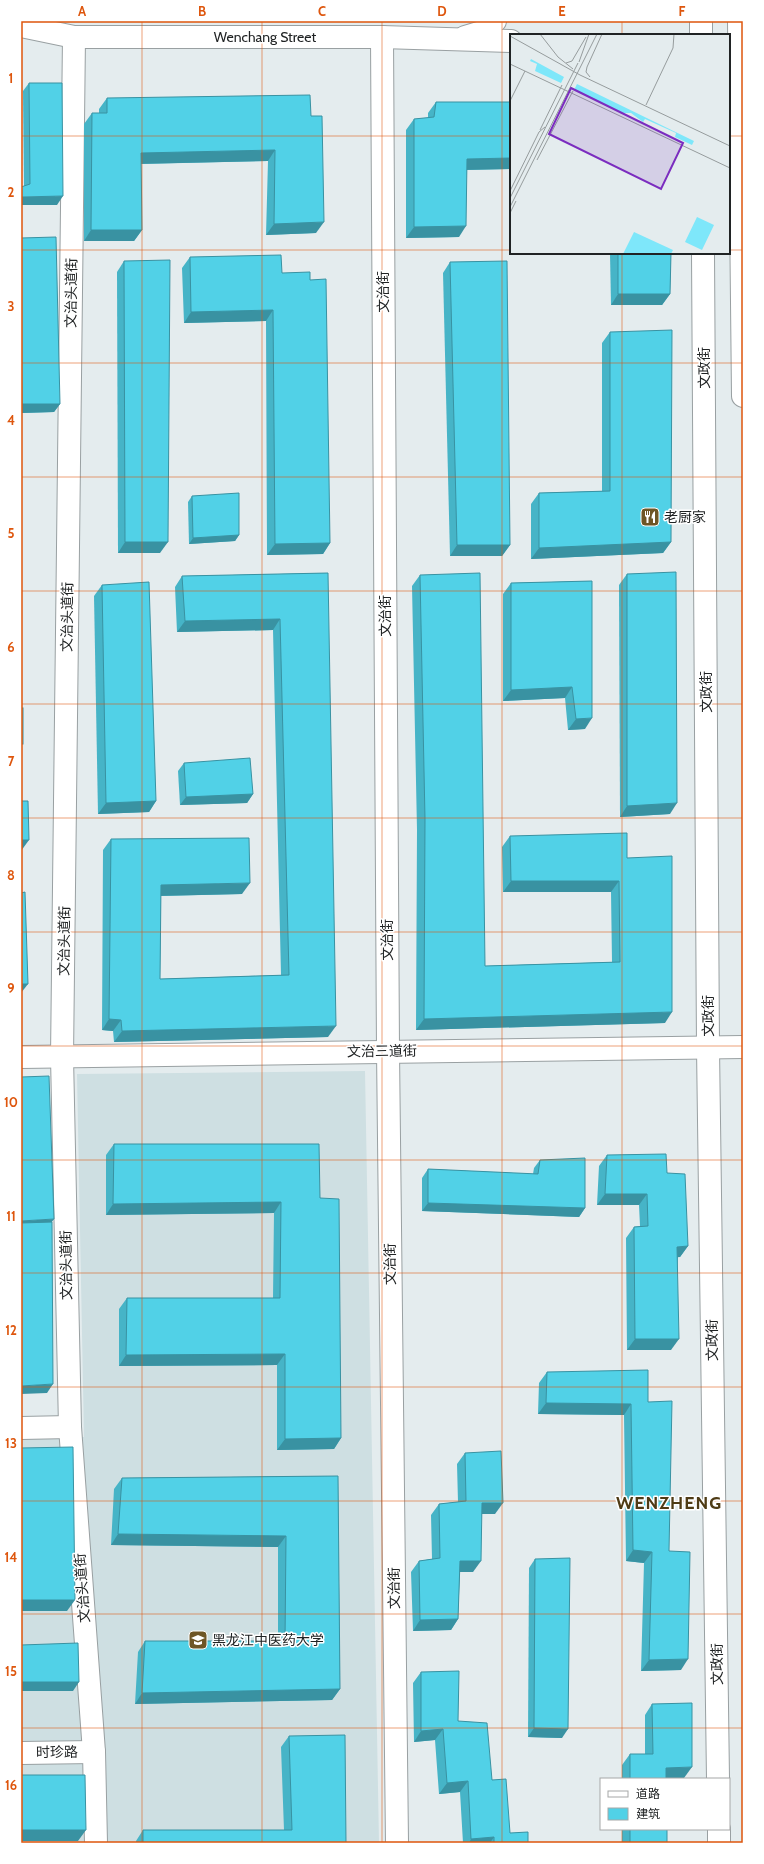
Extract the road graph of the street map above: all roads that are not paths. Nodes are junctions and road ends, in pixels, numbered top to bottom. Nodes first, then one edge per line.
1 (496, 21) edge
2 (701, 21) edge
3 (739, 21) edge
4 (21, 26) edge
5 (701, 34) edge
6 (74, 37) junction
7 (382, 37) junction
8 (458, 39) junction
9 (510, 41) edge
10 (734, 47) edge
11 (703, 254) edge
12 (743, 396) edge
13 (743, 1047) edge
14 (708, 1048) junction
15 (388, 1051) junction
16 (21, 1057) edge
17 (62, 1057) junction
18 (70, 1427) junction
19 (21, 1428) edge
20 (94, 1752) junction
21 (21, 1753) edge
22 (718, 1778) edge
23 (719, 1830) edge
24 (96, 1843) edge
25 (397, 1843) edge
26 (719, 1843) edge

1 - 8 street
2 - 5 street
3 - 10 street
4 - 6 street, Wenchang Street
6 - 7 street, Wenchang Street
6 - 17 street, 文治头道街
7 - 8 street, Wenchang Street
7 - 15 street, 文治街
8 - 9 street, Wenchang Street
10 - 12 street
11 - 14 street, 文政街
13 - 14 street, 文治三道街
14 - 15 street, 文治三道街
14 - 22 street, 文政街
15 - 17 street, 文治三道街
15 - 25 street, 文治街
16 - 17 street, 文治三道街
17 - 18 street, 文治头道街
18 - 19 street
18 - 20 street, 文治头道街
20 - 21 street, 时珍路
20 - 24 street, 文治头道街
23 - 26 street

